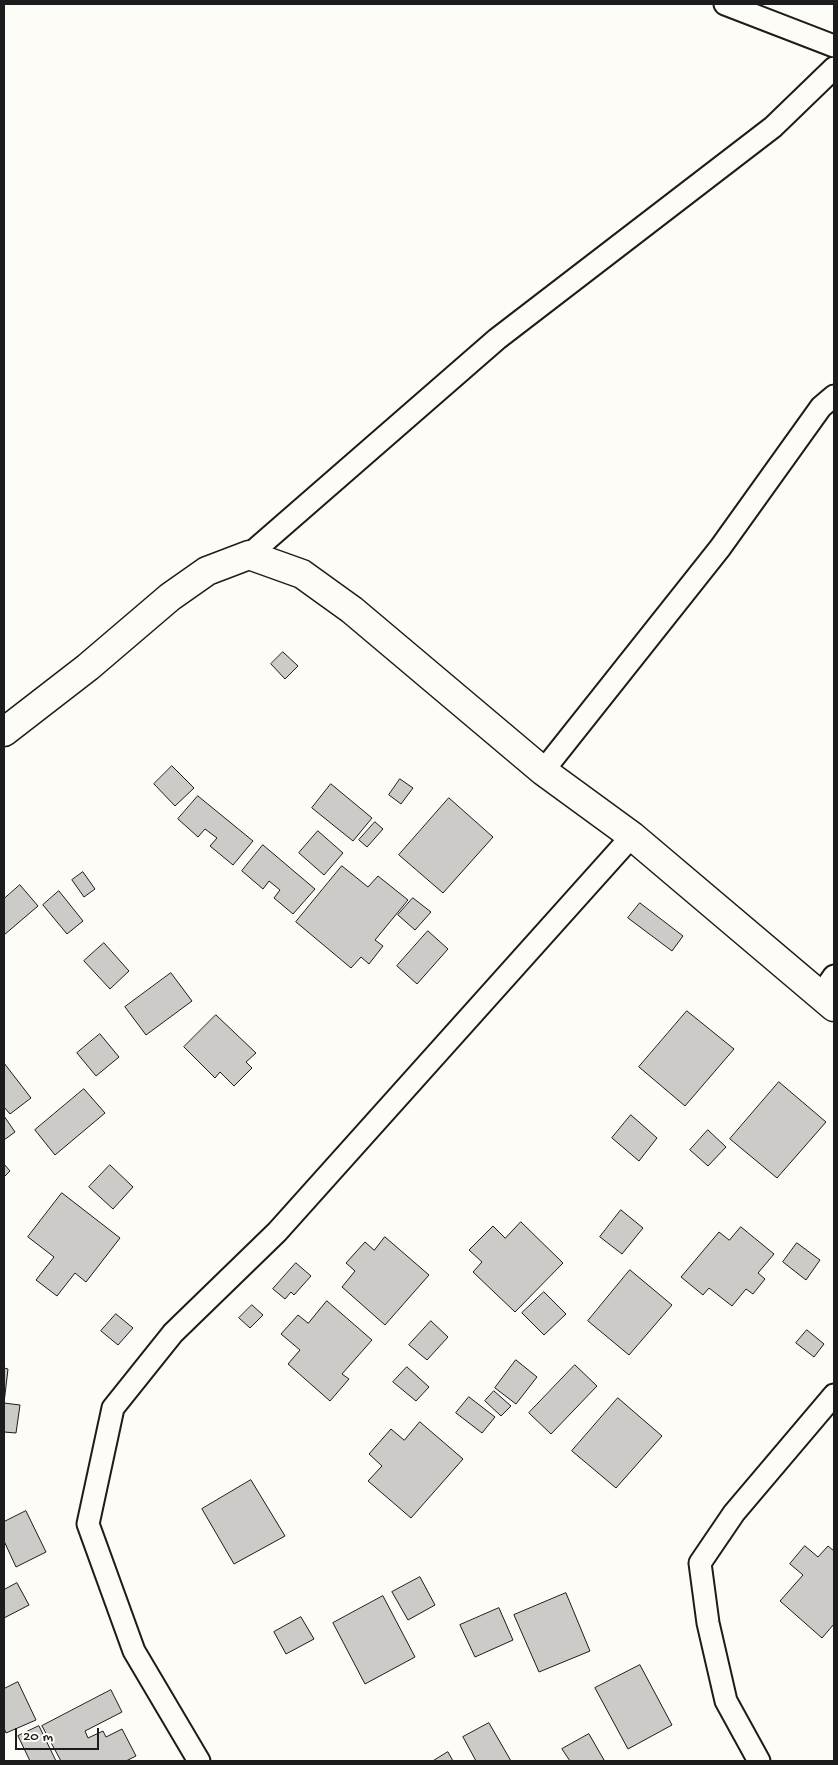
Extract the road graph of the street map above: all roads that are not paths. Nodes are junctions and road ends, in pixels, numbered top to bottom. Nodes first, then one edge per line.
1 (725, 4) edge
2 (834, 46) edge
3 (834, 68) edge
4 (834, 396) edge
5 (249, 554) junction
6 (4, 732) edge
7 (543, 771) junction
8 (632, 836) junction
9 (830, 993) edge
10 (834, 1396) edge
11 (199, 1761) edge
12 (759, 1761) edge

1 - 2 street
3 - 5 street
4 - 7 street
5 - 6 street
5 - 7 street
7 - 8 street
8 - 9 street
8 - 11 street
10 - 12 street

